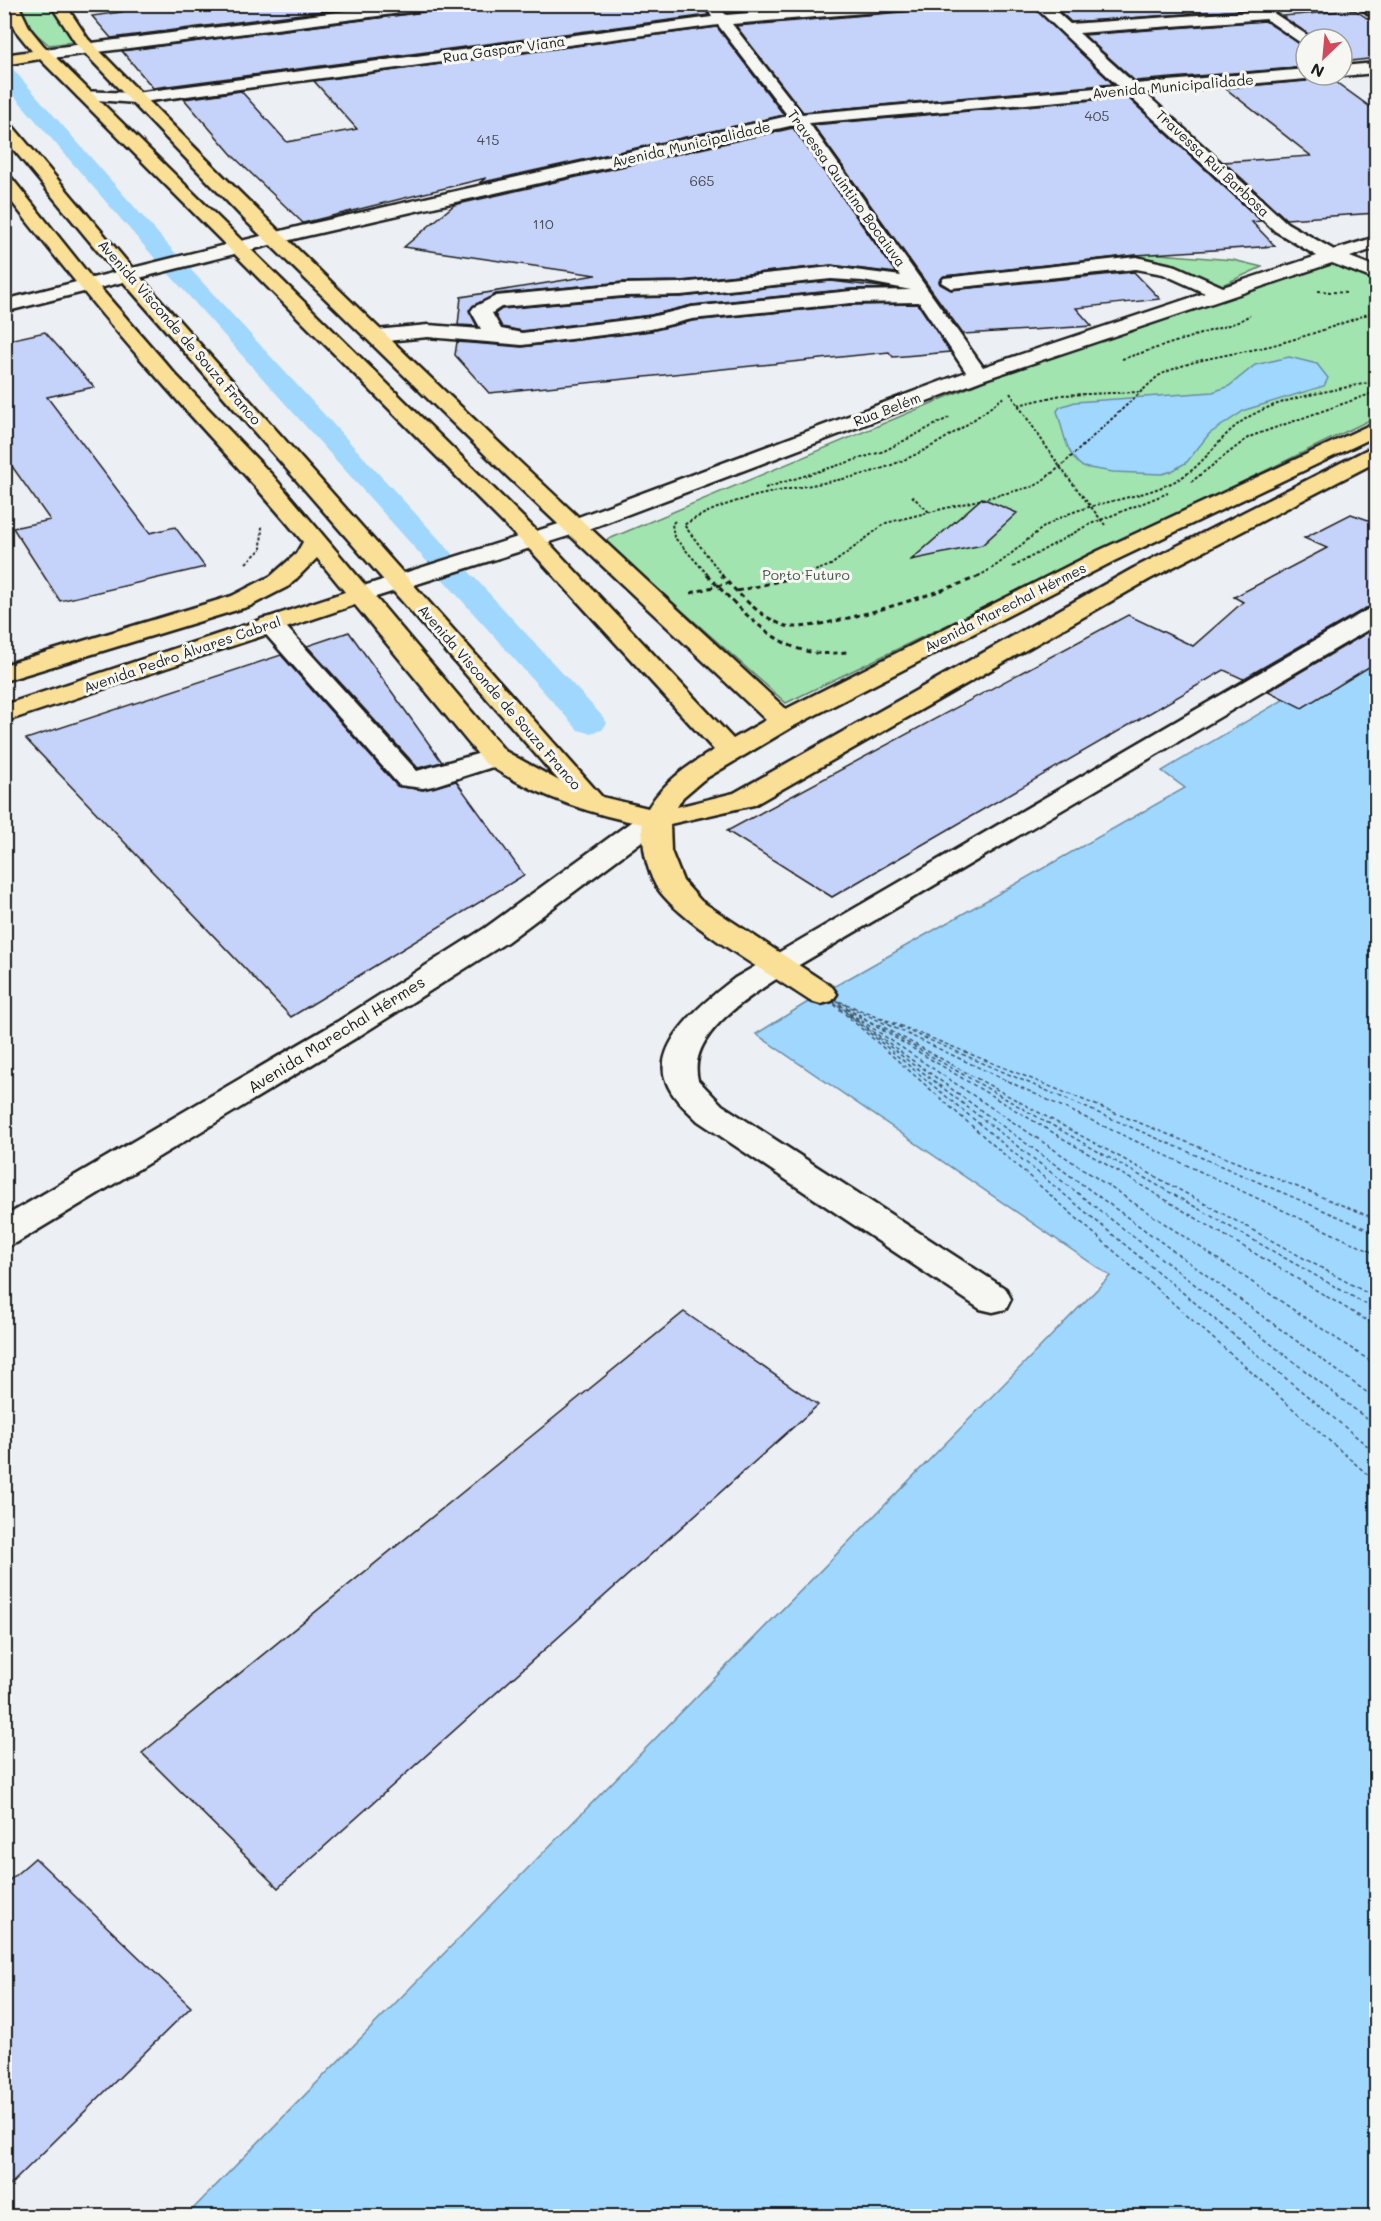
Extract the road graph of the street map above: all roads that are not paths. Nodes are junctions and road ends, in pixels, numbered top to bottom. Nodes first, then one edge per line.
1 (10, 4) edge
2 (57, 4) edge
3 (440, 4) edge
4 (710, 4) edge
5 (925, 4) edge
6 (1039, 4) edge
7 (1364, 4) edge
8 (1377, 13) edge
9 (721, 20) junction
10 (1067, 29) junction
11 (1294, 32) edge
12 (88, 48) junction
13 (44, 54) junction
14 (4, 60) edge
15 (1354, 68) edge
16 (1377, 68) edge
17 (1294, 75) edge
18 (1134, 90) junction
19 (84, 94) junction
20 (135, 98) junction
21 (798, 119) junction
22 (4, 127) edge
23 (4, 180) edge
24 (277, 238) junction
25 (1377, 242) edge
26 (238, 248) junction
27 (1331, 256) junction
28 (136, 272) junction
29 (1377, 274) edge
30 (951, 282) dead end
31 (87, 285) junction
32 (920, 289) junction
33 (1221, 293) junction
34 (4, 306) edge
35 (376, 336) junction
36 (498, 337) junction
37 (978, 375) junction
38 (168, 378) junction
39 (254, 417) junction
40 (1377, 428) edge
41 (1377, 454) edge
42 (573, 527) junction
43 (533, 541) junction
44 (315, 542) junction
45 (1106, 556) junction
46 (1141, 574) junction
47 (399, 581) junction
48 (360, 595) junction
49 (1377, 615) edge
50 (270, 624) junction
51 (4, 673) edge
52 (4, 714) edge
53 (783, 721) junction
54 (729, 752) junction
55 (495, 757) junction
56 (593, 803) junction
57 (656, 817) junction
58 (777, 963) junction
59 (822, 994) dead end
60 (4, 1234) edge
61 (993, 1299) dead end

1 - 13 main road
2 - 12 main road
3 - 12 street
4 - 9 street, Travessa Quintino Bocaiuva
5 - 9 street, Rua Gaspar Viana
6 - 10 street, Travessa Rui Barbosa
7 - 8 street
9 - 20 street, Rua Gaspar Viana
9 - 21 street, Travessa Quintino Bocaiuva
10 - 11 street
10 - 18 street, Travessa Rui Barbosa
12 - 13 street
12 - 20 main road
13 - 14 main road
13 - 19 main road
15 - 16 street
17 - 18 street, Avenida Municipalidade
18 - 21 street, Avenida Municipalidade
18 - 27 street, Travessa Rui Barbosa
19 - 20 street, Rua Gaspar Viana
19 - 26 main road
20 - 24 main road
21 - 24 street, Avenida Municipalidade
21 - 32 street, Travessa Quintino Bocaiuva
22 - 28 main road, Avenida Visconde de Souza Franco
23 - 31 main road, Avenida Visconde de Souza Franco
24 - 26 street, Avenida Municipalidade
24 - 35 main road
25 - 27 street, Rua Belém
26 - 28 street, Avenida Municipalidade
26 - 43 main road
27 - 29 street, Travessa Rui Barbosa
27 - 33 street, Rua Belém
28 - 31 street, Avenida Municipalidade
28 - 39 main road, Avenida Visconde de Souza Franco
30 - 33 street
31 - 34 street, Avenida Municipalidade
31 - 38 main road, Avenida Visconde de Souza Franco
32 - 36 street
32 - 36 street
32 - 37 street, Travessa Quintino Bocaiuva
33 - 37 street, Rua Belém
35 - 36 street
35 - 42 main road
37 - 42 street, Rua Belém
38 - 39 main road
38 - 44 main road, Avenida Visconde de Souza Franco
39 - 47 main road, Avenida Visconde de Souza Franco
40 - 45 main road, Avenida Marechal Hérmes
41 - 46 main road, Avenida Marechal Hérmes
42 - 43 street, Rua Belém
42 - 53 main road
43 - 47 street, Rua Belém
43 - 54 main road
44 - 48 main road, Avenida Visconde de Souza Franco
44 - 51 main road, Avenida Pedro Álvares Cabral
45 - 46 main road
45 - 53 main road, Avenida Marechal Hérmes
46 - 57 main road, Avenida Marechal Hérmes
47 - 48 street, Rua Belém
47 - 56 main road, Avenida Visconde de Souza Franco
48 - 50 main road, Avenida Pedro Álvares Cabral
48 - 55 main road, Avenida Visconde de Souza Franco
49 - 58 street
50 - 52 main road, Avenida Pedro Álvares Cabral
50 - 55 street
53 - 54 main road, Avenida Marechal Hérmes
54 - 57 main road, Avenida Marechal Hérmes
55 - 56 main road, Avenida Visconde de Souza Franco
56 - 57 main road, Avenida Marechal Hérmes
57 - 58 main road
57 - 60 street, Avenida Marechal Hérmes
58 - 59 main road
58 - 61 street

